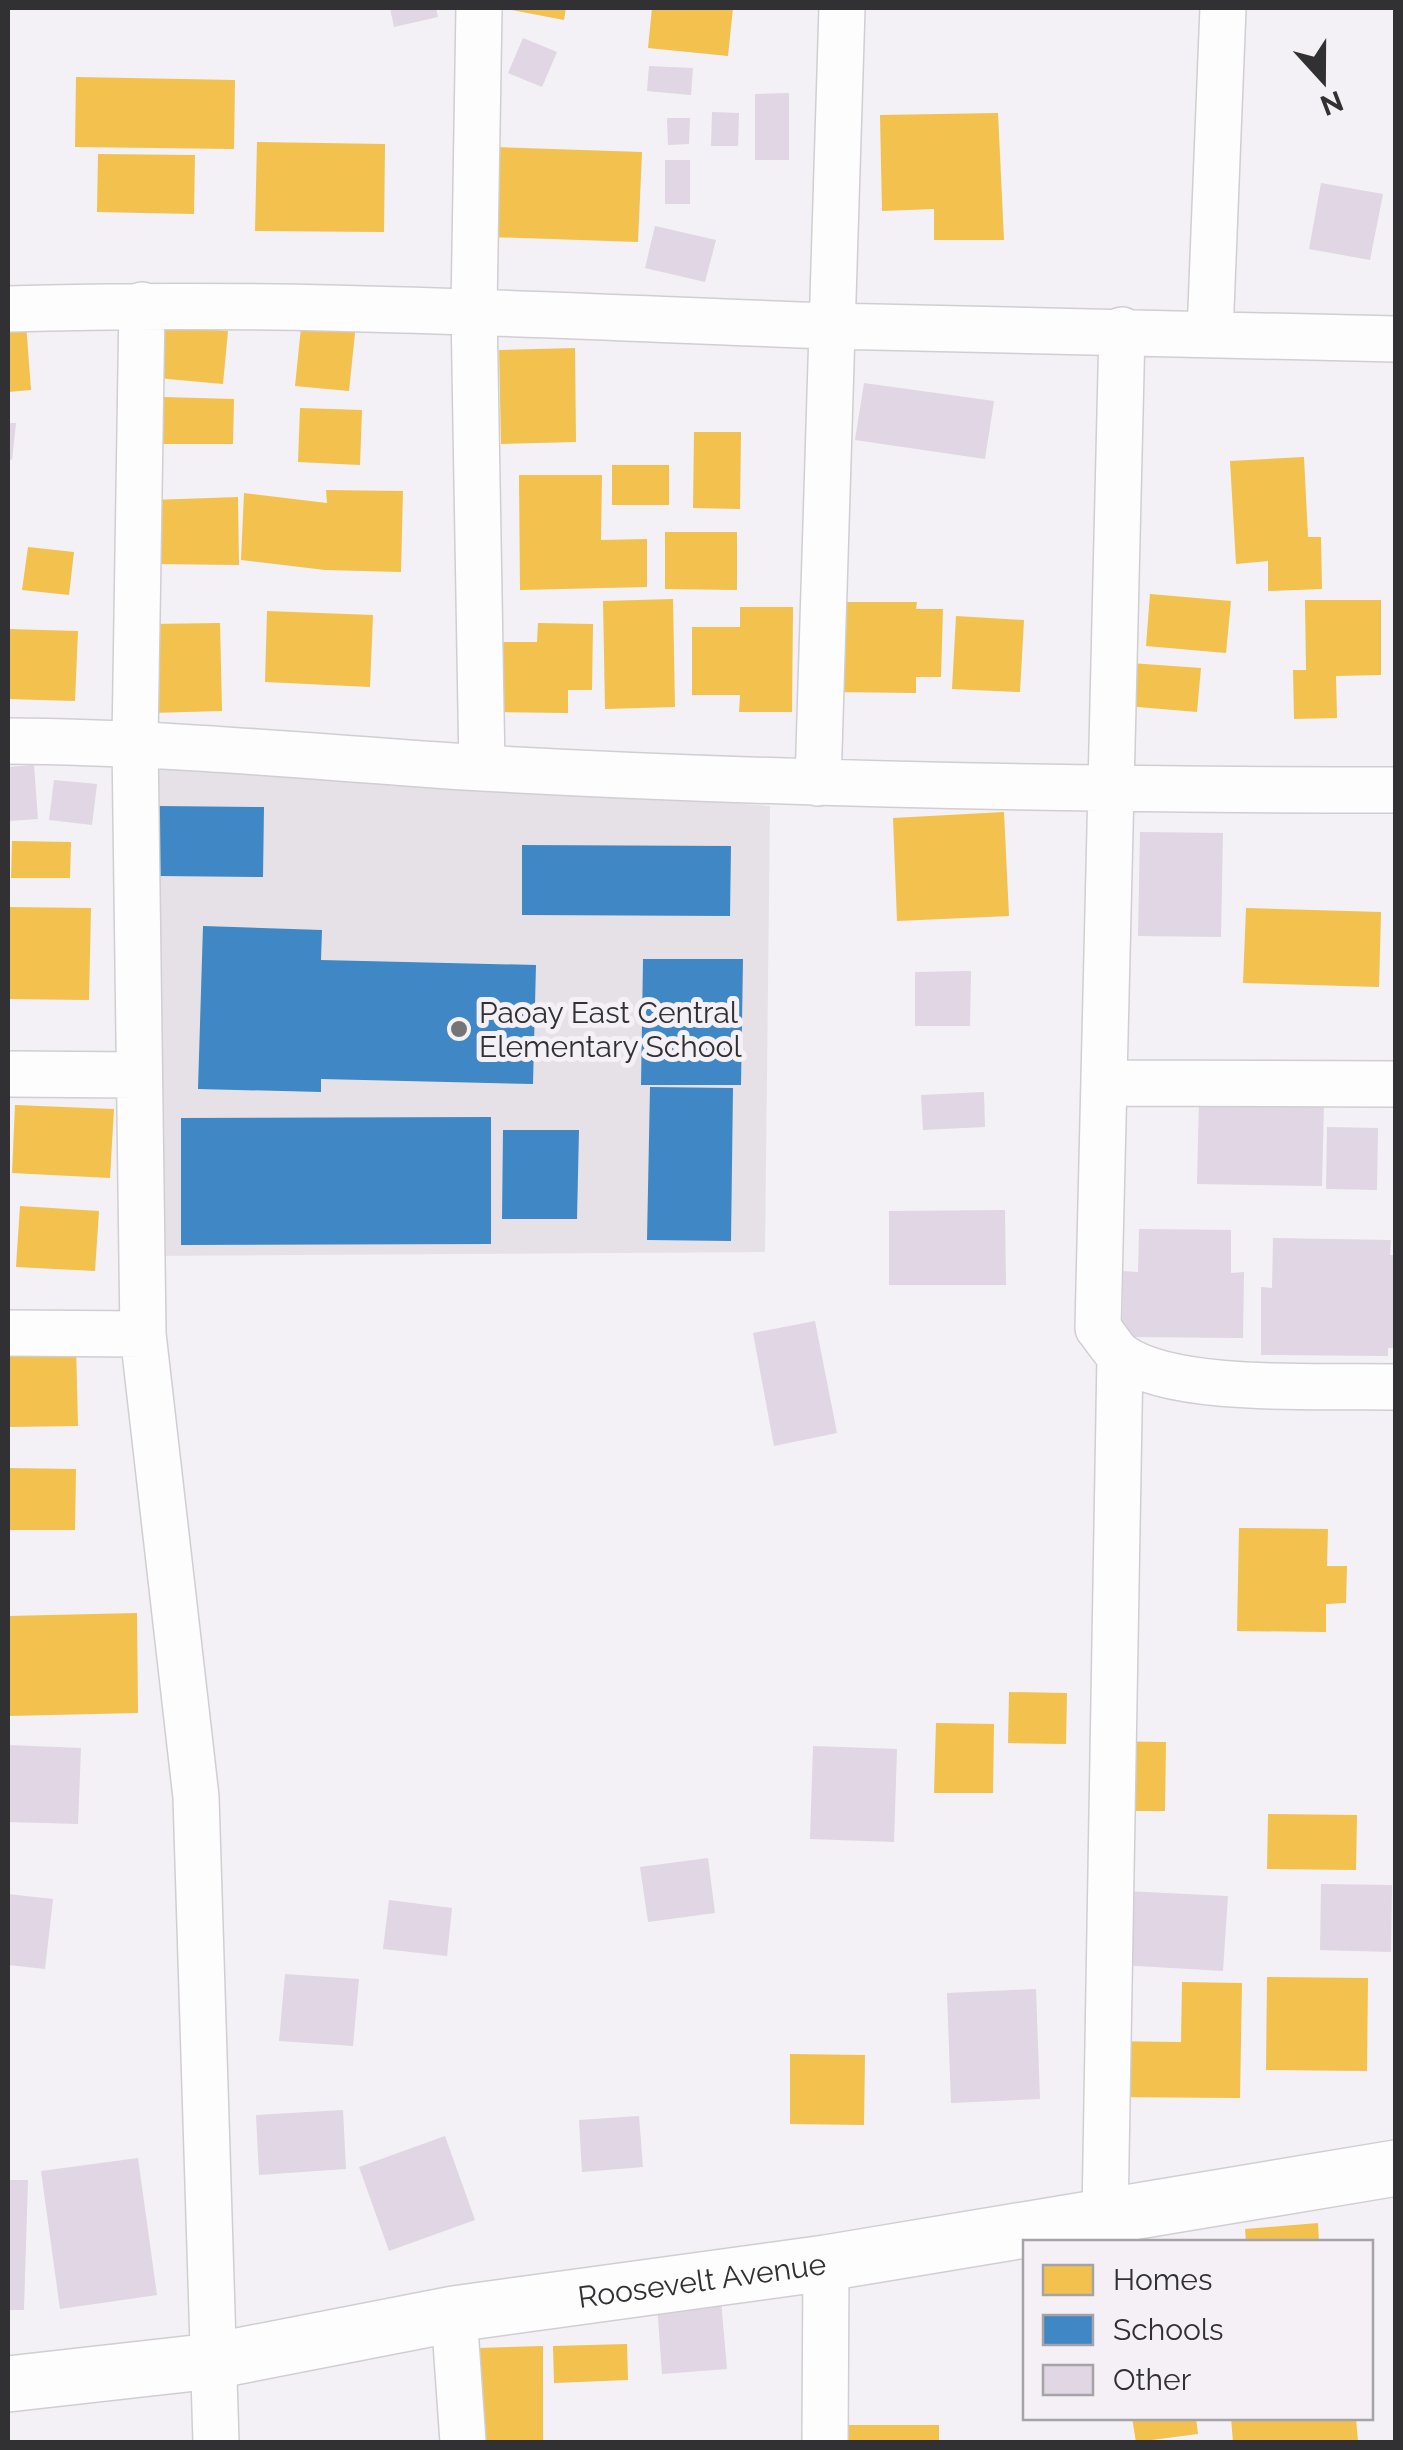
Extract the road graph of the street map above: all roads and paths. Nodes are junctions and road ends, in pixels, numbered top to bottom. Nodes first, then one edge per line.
1 (479, 8) edge
2 (842, 8) edge
3 (1223, 8) edge
4 (142, 304) junction
5 (8, 308) edge
6 (474, 309) junction
7 (832, 326) junction
8 (1122, 330) junction
9 (1210, 334) junction
10 (1396, 339) edge
11 (8, 741) edge
12 (135, 742) junction
13 (482, 768) junction
14 (818, 783) junction
15 (1110, 790) junction
16 (1396, 790) edge
17 (8, 1074) edge
18 (138, 1075) junction
19 (1104, 1082) junction
20 (1396, 1084) edge
21 (8, 1332) edge
22 (143, 1334) junction
23 (1120, 1356) junction
24 (1396, 1388) edge
25 (1396, 2168) edge
26 (1105, 2216) junction
27 (826, 2263) junction
28 (454, 2314) junction
29 (214, 2361) junction
30 (8, 2384) edge
31 (216, 2442) edge
32 (464, 2442) edge
33 (825, 2442) edge

1 - 6 street
2 - 7 street
3 - 9 street
4 - 5 street
4 - 6 street
4 - 12 street
6 - 7 street
6 - 13 street
7 - 8 street
7 - 14 street
8 - 9 street
8 - 15 street
9 - 10 street
11 - 12 street
12 - 13 street
12 - 18 street
13 - 14 street
14 - 15 street
15 - 16 street
15 - 19 street
17 - 18 street
18 - 22 street
19 - 20 street
19 - 23 street
21 - 22 street
22 - 29 street
23 - 24 street
23 - 26 street
25 - 26 main road, Roosevelt Avenue
26 - 27 main road, Roosevelt Avenue
27 - 28 main road, Roosevelt Avenue
27 - 33 street
28 - 29 main road, Roosevelt Avenue
28 - 32 street
29 - 30 main road, Roosevelt Avenue
29 - 31 street

